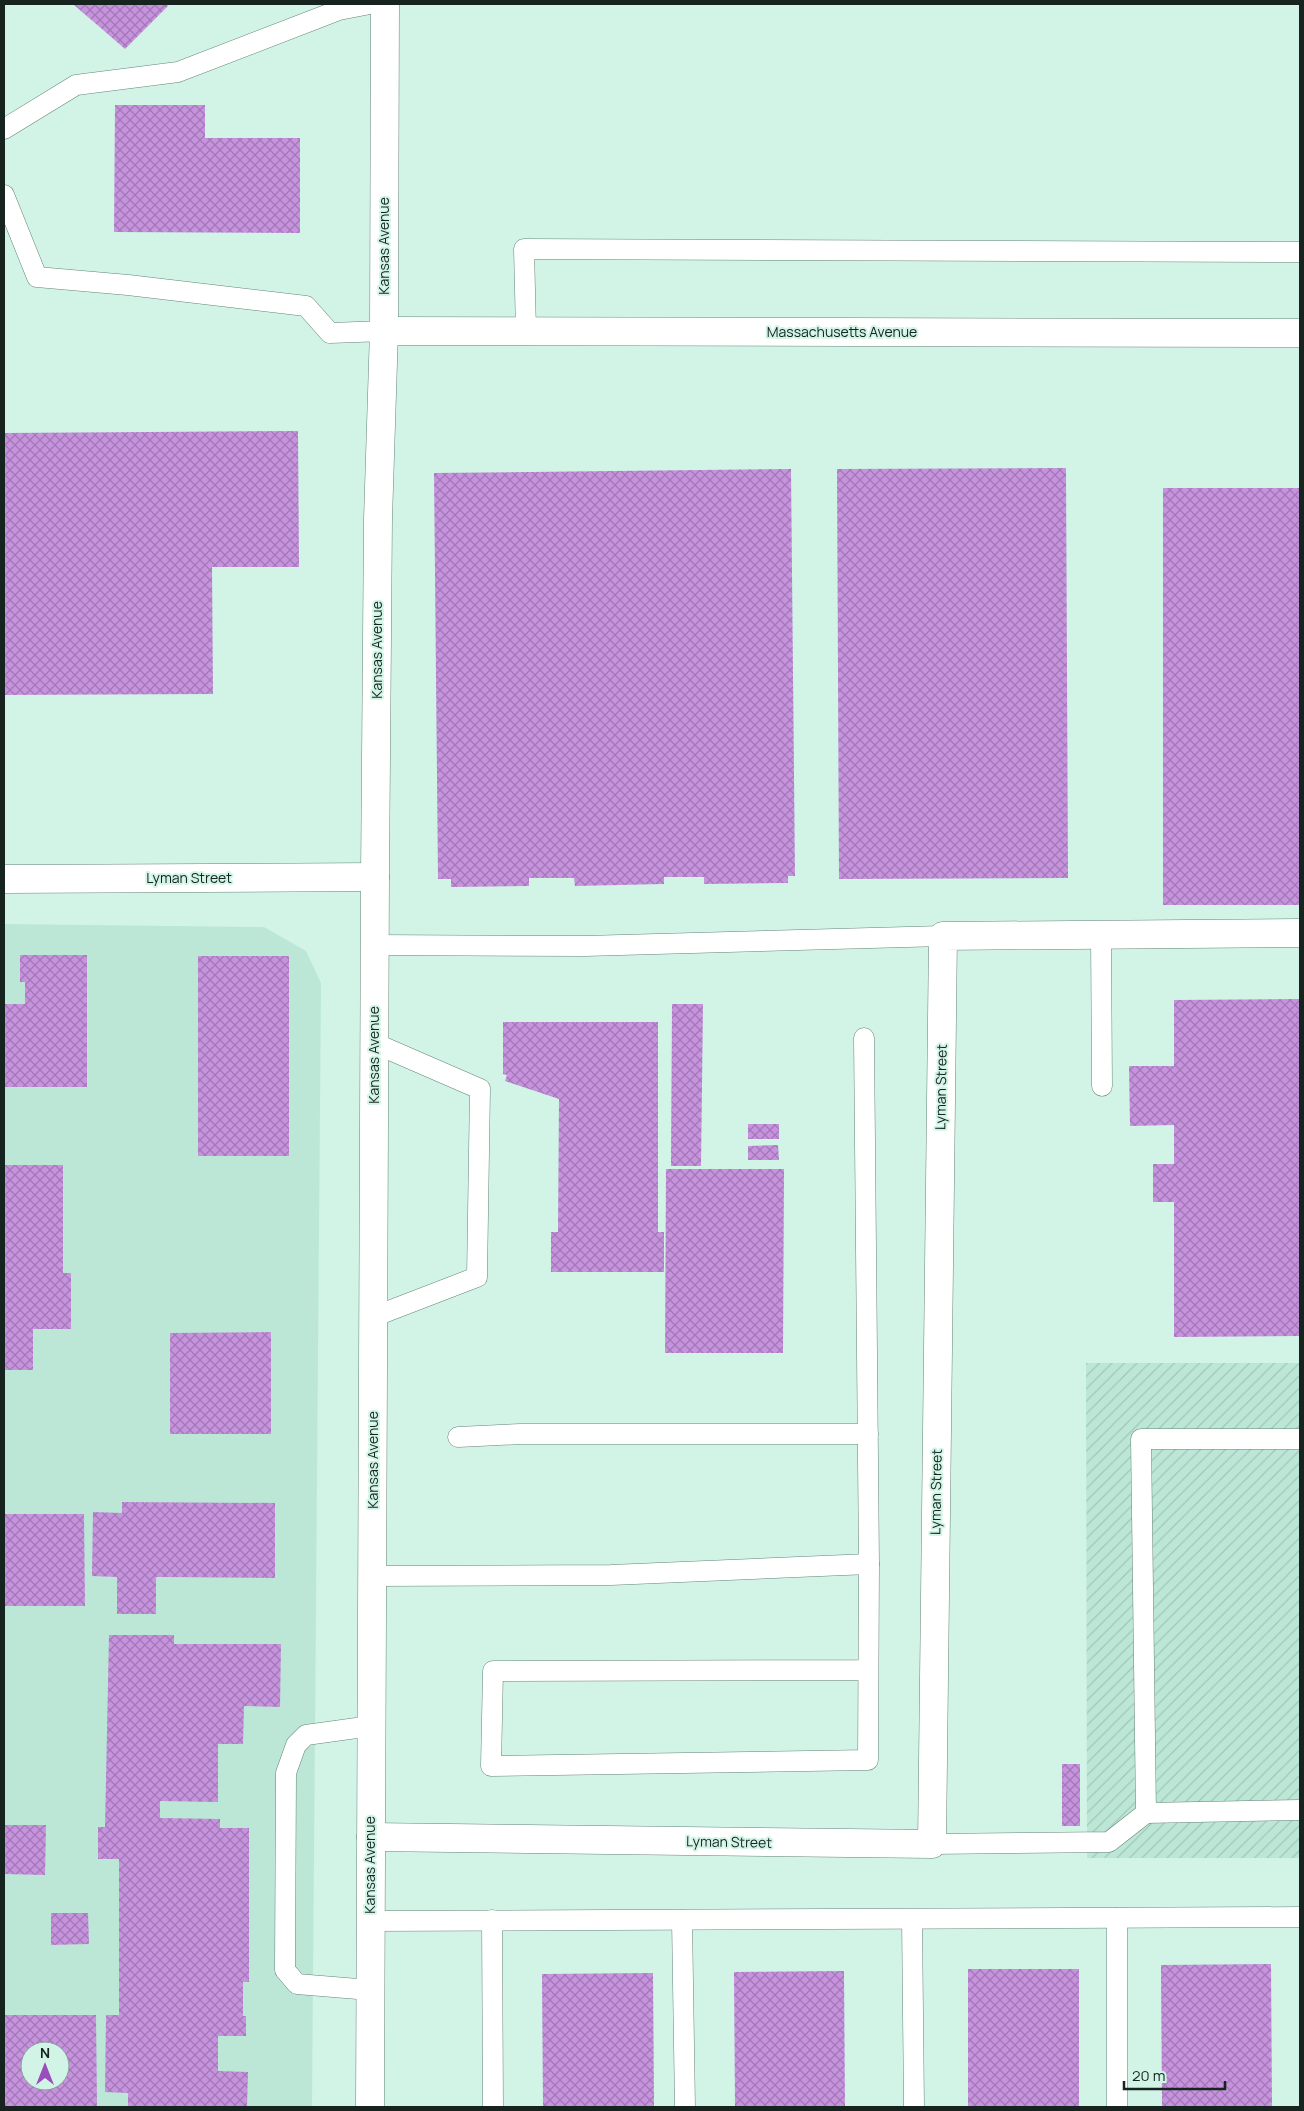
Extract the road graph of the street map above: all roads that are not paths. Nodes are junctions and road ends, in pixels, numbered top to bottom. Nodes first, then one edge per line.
1 (370, 4) edge
2 (385, 4) edge
3 (4, 129) edge
4 (4, 195) edge
5 (1300, 252) edge
6 (384, 331) junction
7 (526, 331) junction
8 (1300, 333) edge
9 (375, 877) junction
10 (4, 879) edge
11 (1300, 933) edge
12 (1101, 935) junction
13 (943, 936) junction
14 (375, 945) junction
15 (864, 1038) dead end
16 (374, 1044) junction
17 (1102, 1086) dead end
18 (373, 1317) junction
19 (868, 1434) junction
20 (458, 1437) dead end
21 (1300, 1439) edge
22 (869, 1564) junction
23 (372, 1576) junction
24 (868, 1670) junction
25 (371, 1726) junction
26 (1300, 1810) edge
27 (1146, 1813) junction
28 (371, 1836) junction
29 (932, 1844) junction
30 (1300, 1917) edge
31 (1117, 1918) junction
32 (492, 1920) junction
33 (682, 1920) junction
34 (912, 1920) junction
35 (370, 1921) junction
36 (370, 1990) junction
37 (370, 2107) edge
38 (493, 2107) edge
39 (685, 2107) edge
40 (914, 2107) edge
41 (1117, 2107) edge

1 - 3 lane
2 - 6 street, Kansas Avenue
4 - 6 lane
5 - 7 lane
6 - 7 street, Massachusetts Avenue
6 - 9 street, Kansas Avenue
7 - 8 street, Massachusetts Avenue
9 - 10 street, Lyman Street
9 - 14 street, Kansas Avenue
11 - 12 street
12 - 13 street
12 - 17 lane
13 - 14 lane
13 - 29 street, Lyman Street
14 - 16 street, Kansas Avenue
15 - 19 lane
16 - 18 street, Kansas Avenue
16 - 18 lane
18 - 23 street, Kansas Avenue
19 - 20 lane
19 - 22 lane
21 - 27 lane
22 - 23 lane
22 - 24 lane
23 - 25 street, Kansas Avenue
24 - 24 lane
25 - 28 street, Kansas Avenue
25 - 36 lane
26 - 27 lane
27 - 29 lane
28 - 29 street, Lyman Street
28 - 35 street, Kansas Avenue
30 - 31 lane
31 - 34 lane
31 - 41 lane
32 - 33 lane
32 - 35 lane
32 - 38 lane
33 - 34 lane
33 - 39 lane
34 - 40 lane
35 - 36 street, Kansas Avenue
36 - 37 street, Kansas Avenue

